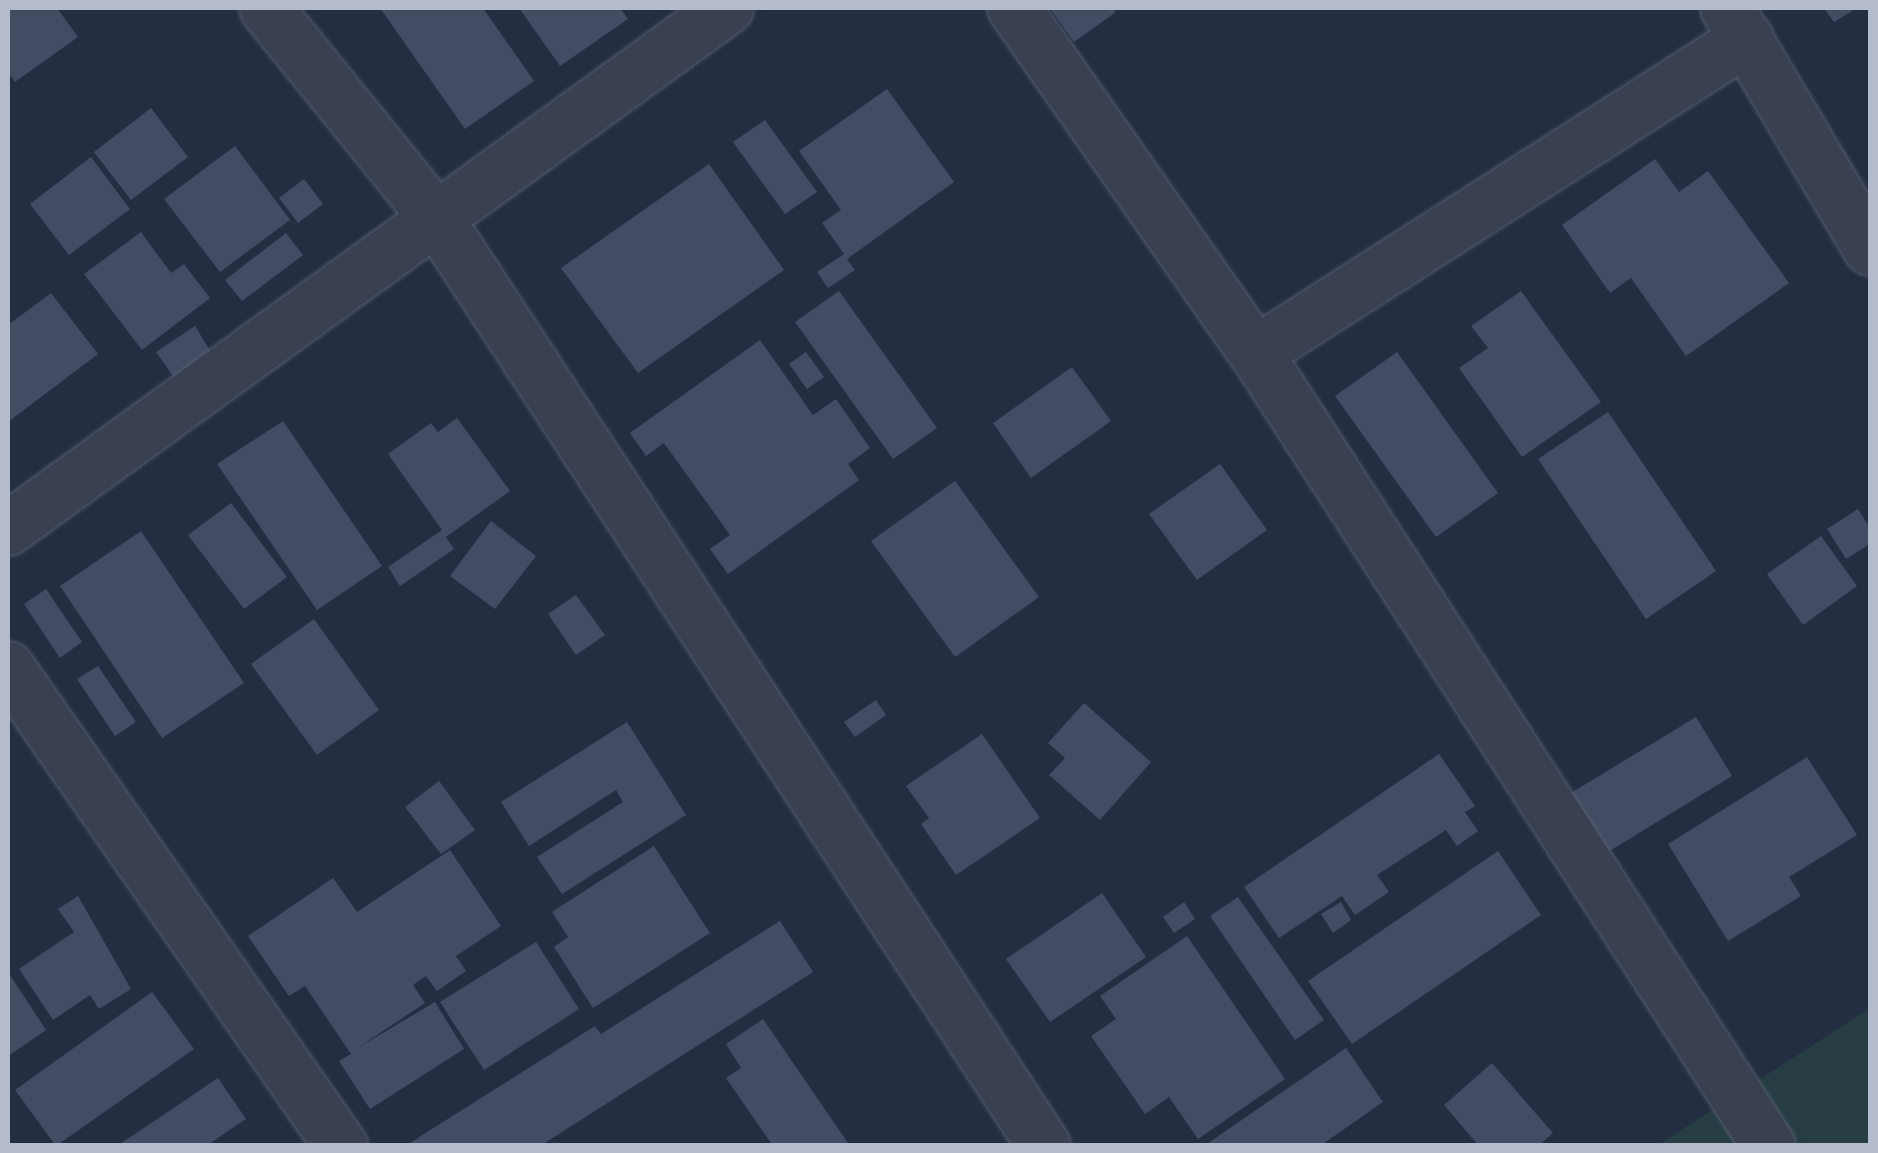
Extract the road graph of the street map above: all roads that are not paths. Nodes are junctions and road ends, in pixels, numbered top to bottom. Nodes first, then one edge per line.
1 (266, 8) edge
2 (728, 8) edge
3 (1014, 8) edge
4 (1737, 23) edge
5 (438, 222) junction
6 (1870, 249) edge
7 (1256, 353) junction
8 (8, 530) edge
9 (8, 668) edge
10 (341, 1146) edge
11 (1044, 1146) edge
12 (1769, 1146) edge

1 - 5 street
2 - 5 street
3 - 7 street
4 - 6 street
4 - 7 street
5 - 8 street
5 - 11 street
7 - 12 street
9 - 10 street

